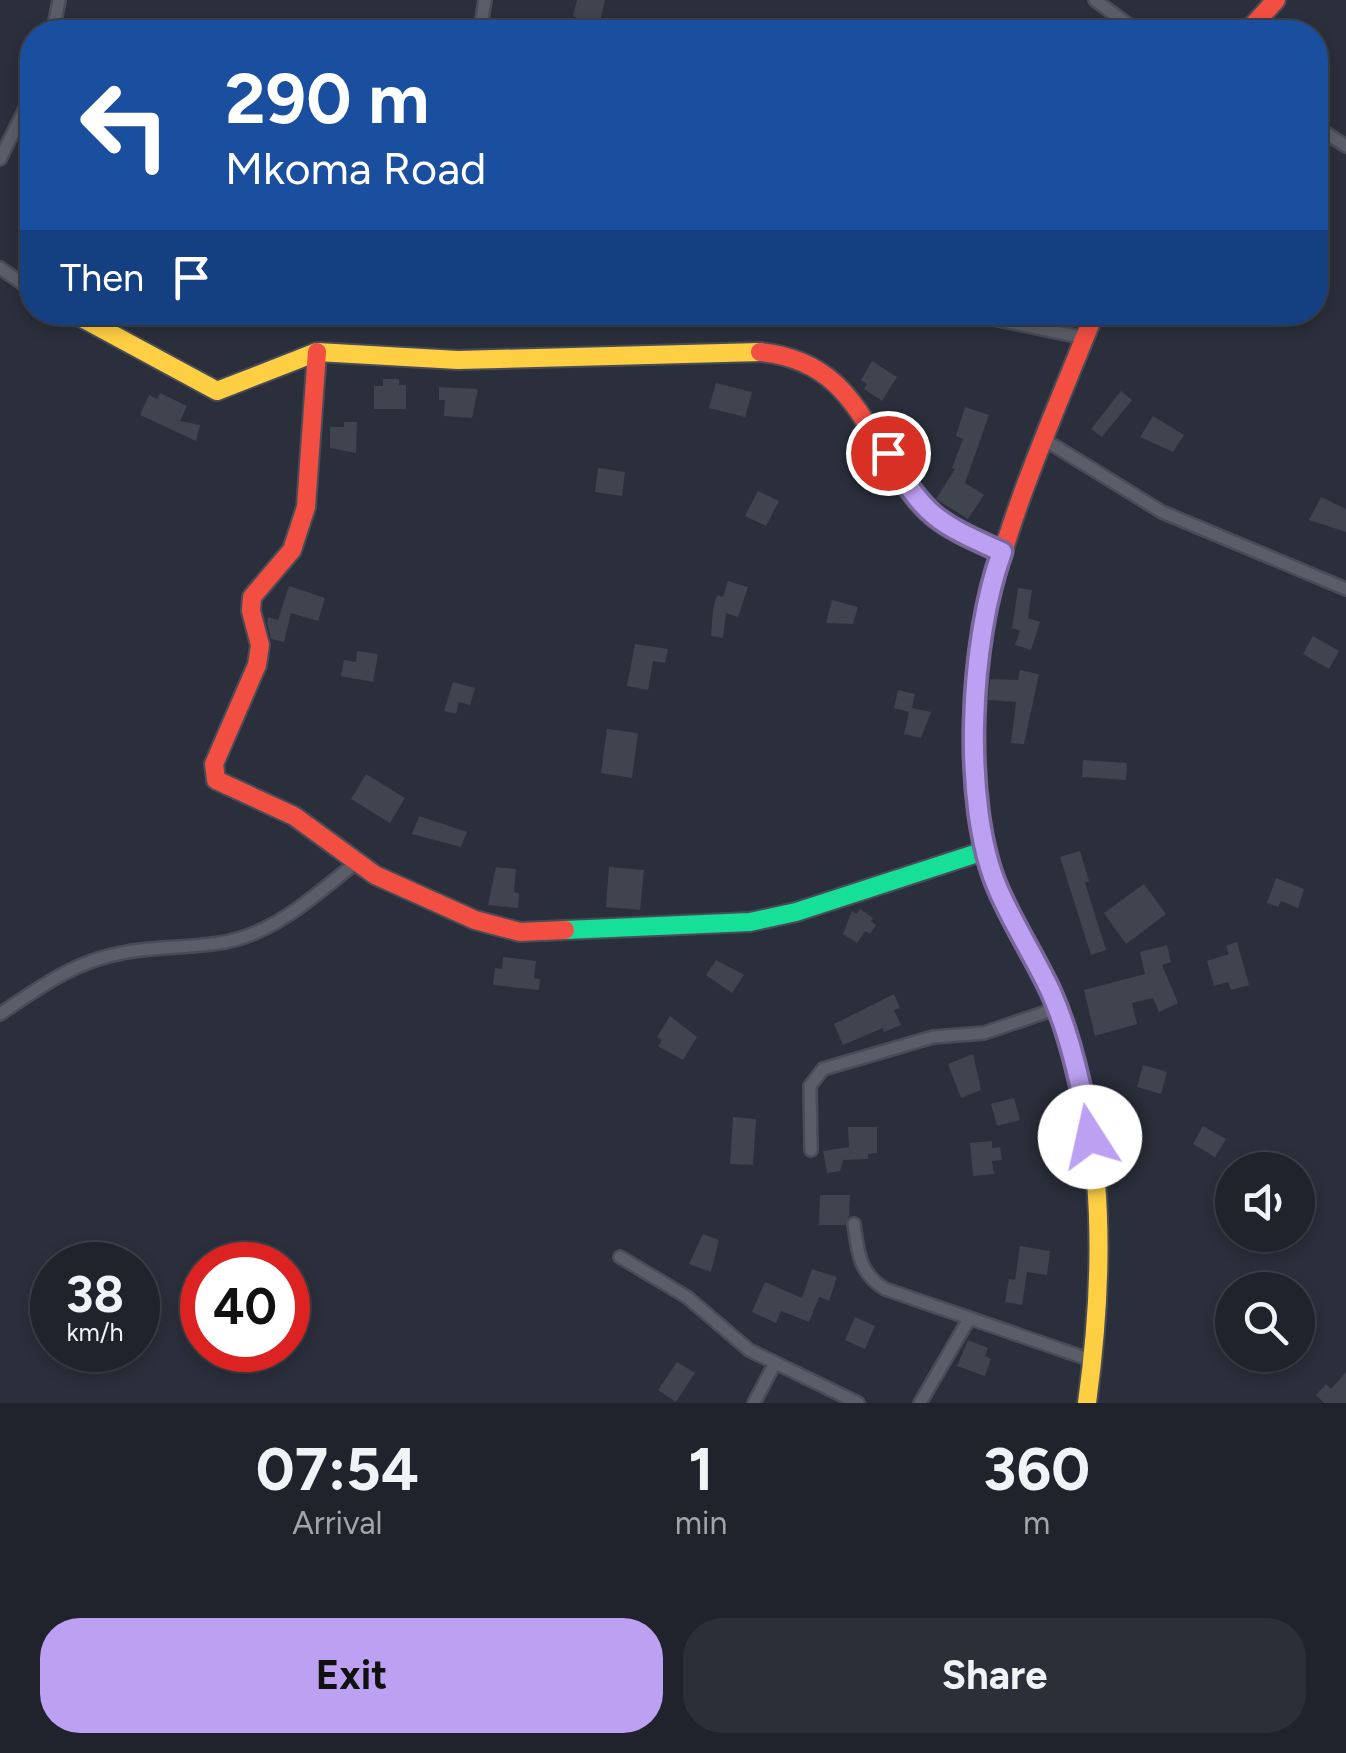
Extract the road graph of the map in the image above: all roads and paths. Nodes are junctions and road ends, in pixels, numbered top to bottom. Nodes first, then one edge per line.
1 (1096, 0) edge
2 (1276, 0) edge
3 (1122, 20) edge
4 (1258, 20) edge
5 (20, 118) edge
6 (0, 159) edge
7 (94, 325) edge
8 (1023, 325) edge
9 (1090, 325) edge
10 (1085, 338) junction
11 (317, 352) junction
12 (1045, 440) junction
13 (1002, 552) junction
14 (1346, 589) edge
15 (987, 850) junction
16 (357, 862) junction
17 (1058, 1008) junction
18 (0, 1014) edge
19 (811, 1150) dead end
20 (854, 1224) dead end
21 (620, 1258) dead end
22 (969, 1319) junction
23 (1094, 1361) junction
24 (775, 1363) junction
25 (754, 1403) edge
26 (858, 1403) edge
27 (920, 1403) edge
28 (1087, 1403) edge

1 - 3 street
2 - 4 street
5 - 6 street
7 - 11 street
8 - 10 street
9 - 10 street
10 - 12 street
11 - 13 street
11 - 16 street
12 - 13 street
12 - 14 street
13 - 15 street
15 - 16 street
15 - 17 street
16 - 18 street
17 - 19 street
17 - 23 street
20 - 22 street
21 - 24 street
22 - 23 street
22 - 27 street
23 - 28 street
24 - 25 street
24 - 26 street

